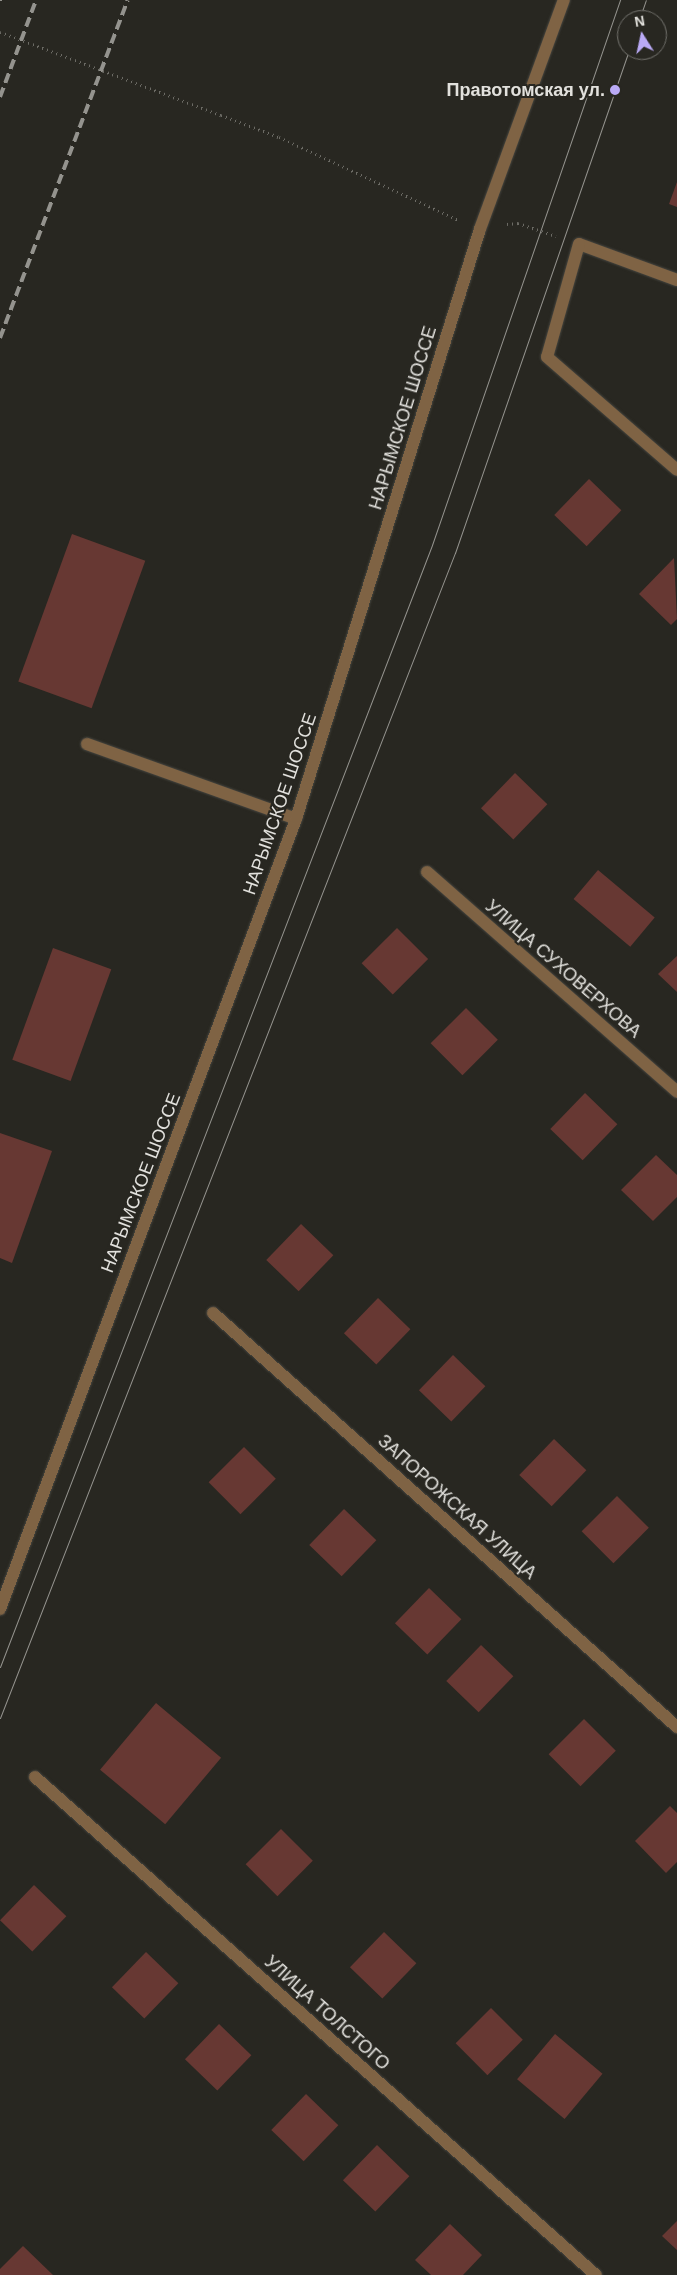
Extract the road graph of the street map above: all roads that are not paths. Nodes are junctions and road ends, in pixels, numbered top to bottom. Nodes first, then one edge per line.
1 (564, 0) edge
2 (677, 280) edge
3 (677, 470) edge
4 (87, 744) dead end
5 (296, 819) junction
6 (427, 872) dead end
7 (677, 1092) edge
8 (213, 1313) dead end
9 (0, 1609) edge
10 (677, 1727) edge
11 (35, 1777) dead end
12 (596, 2275) edge

1 - 5 street, НАРЫМСКОЕ ШОССЕ
2 - 3 street
4 - 5 street
5 - 9 street, НАРЫМСКОЕ ШОССЕ
6 - 7 street, УЛИЦА СУХОВЕРХОВА
8 - 10 street, ЗАПОРОЖСКАЯ УЛИЦА
11 - 12 street, УЛИЦА ТОЛСТОГО

